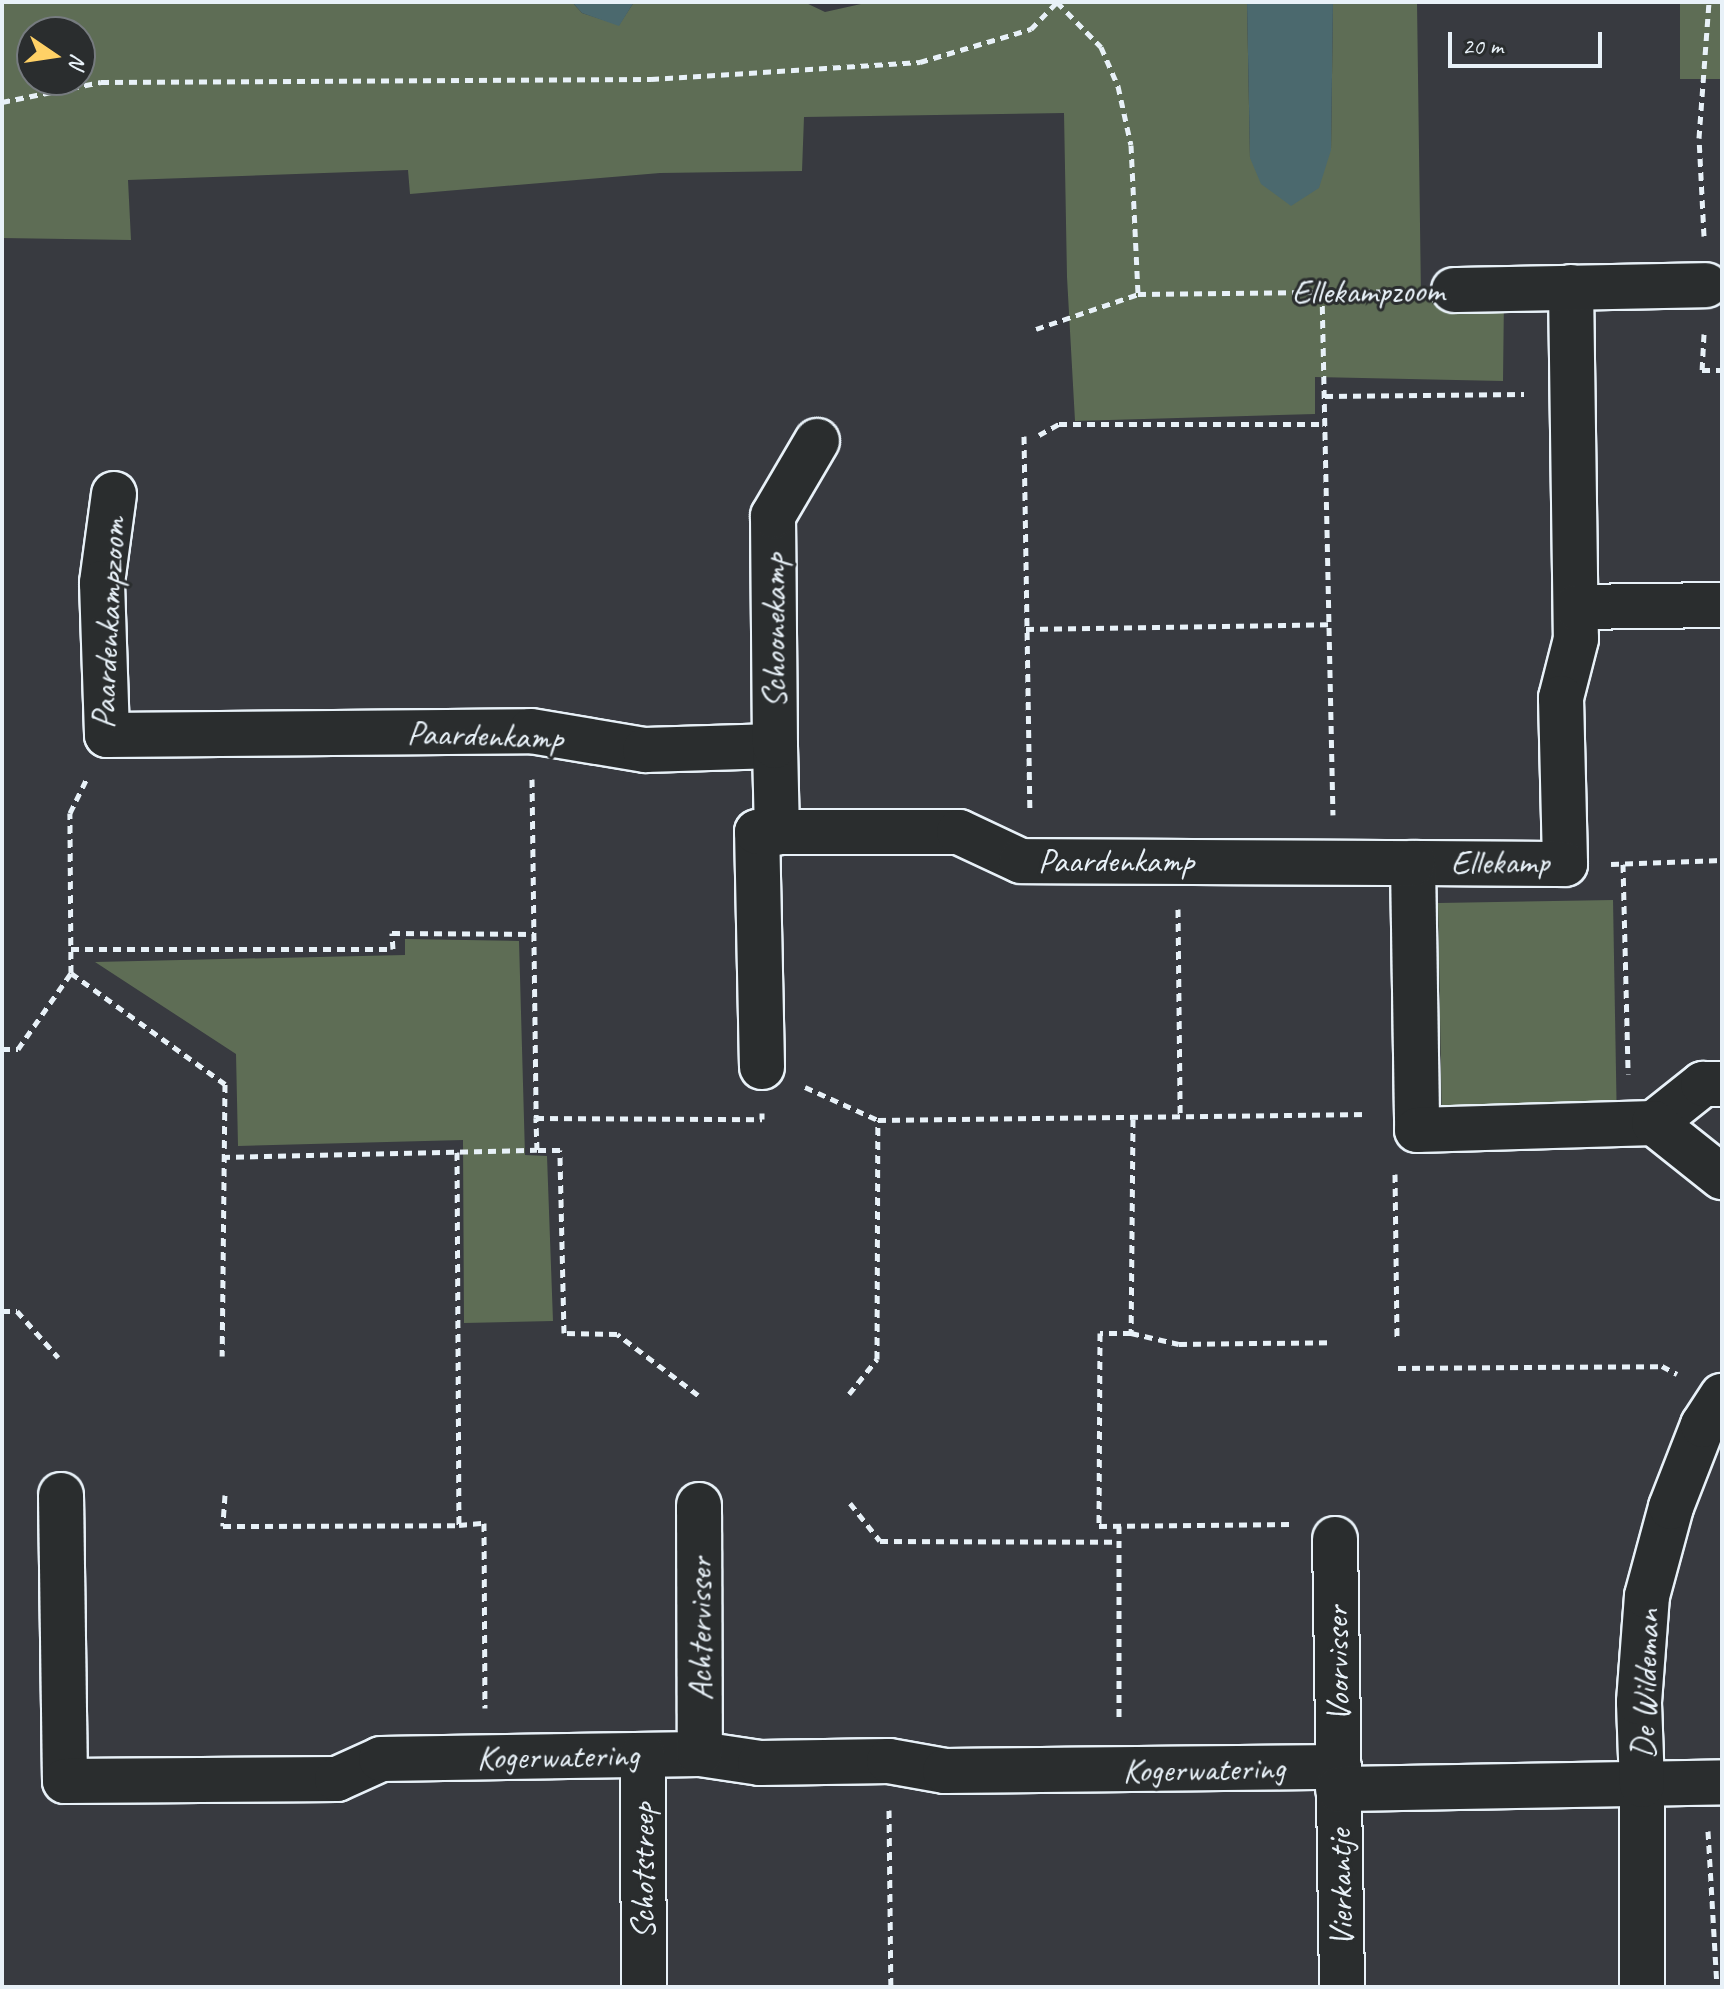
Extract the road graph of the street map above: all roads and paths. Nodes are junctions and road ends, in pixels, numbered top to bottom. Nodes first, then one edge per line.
1 (1057, 2) edge
2 (1709, 2) edge
3 (2, 102) edge
4 (1706, 285) junction
5 (1571, 287) junction
6 (1454, 290) joint
7 (1322, 292) junction
8 (1138, 294) junction
9 (1036, 329) dead end
10 (1722, 370) edge
11 (1572, 393) junction
12 (1325, 396) junction
13 (1326, 424) junction
14 (1039, 435) dead end
15 (1024, 436) dead end
16 (817, 441) dead end
17 (114, 494) dead end
18 (1722, 605) edge
19 (1576, 607) junction
20 (1329, 624) junction
21 (1026, 629) junction
22 (531, 731) junction
23 (107, 735) junction
24 (775, 746) junction
25 (777, 833) junction
26 (1031, 860) junction
27 (1722, 860) edge
28 (1177, 861) junction
29 (1334, 862) junction
30 (1413, 863) junction
31 (1565, 864) junction
32 (1623, 864) junction
33 (534, 934) junction
34 (71, 949) junction
35 (71, 973) junction
36 (2, 1049) edge
37 (762, 1067) junction
38 (1722, 1084) edge
39 (1406, 1113) junction
40 (1180, 1116) junction
41 (536, 1118) junction
42 (1133, 1119) junction
43 (878, 1120) junction
44 (1642, 1124) junction
45 (537, 1150) junction
46 (457, 1152) junction
47 (222, 1157) junction
48 (1722, 1177) edge
49 (2, 1311) edge
50 (1131, 1333) junction
51 (1397, 1341) dead end
52 (1332, 1342) dead end
53 (222, 1356) dead end
54 (58, 1357) dead end
55 (1398, 1368) dead end
56 (1704, 1387) edge
57 (849, 1394) dead end
58 (698, 1395) dead end
59 (61, 1495) dead end
60 (225, 1495) dead end
61 (850, 1503) dead end
62 (699, 1505) dead end
63 (459, 1525) junction
64 (1119, 1526) junction
65 (1319, 1532) joint
66 (1118, 1542) junction
67 (700, 1754) junction
68 (643, 1755) junction
69 (486, 1757) junction
70 (889, 1761) junction
71 (1120, 1771) junction
72 (1338, 1778) junction
73 (1713, 1782) edge
74 (1642, 1785) junction
75 (644, 1987) edge
76 (891, 1987) edge
77 (1342, 1987) edge
78 (1642, 1987) edge
79 (1717, 1987) edge

1 - 3 path
1 - 8 path
2 - 4 path
4 - 5 street, Ellekampzoom
4 - 10 path
5 - 6 street, Ellekampzoom
5 - 11 street, Ellekamp
6 - 7 path, Ellekampzoom
7 - 8 path, Ellekampzoom
7 - 12 path
8 - 9 path, Ellekampzoom
11 - 12 path
11 - 19 street, Ellekamp
12 - 13 path
13 - 14 path
13 - 20 path
15 - 21 path
16 - 24 street, Schoonekamp
17 - 23 street, Paardenkampzoom
18 - 19 street
19 - 31 street, Ellekamp
20 - 21 path
20 - 29 path
21 - 26 path
22 - 23 street, Paardenkamp
22 - 24 street, Paardenkamp
22 - 33 path
23 - 34 path, Paardenkampzoom
24 - 25 street
25 - 26 street, Paardenkamp
25 - 37 street
26 - 28 street, Paardenkamp
27 - 32 path
28 - 29 street, Paardenkamp
28 - 40 path
29 - 30 street, Paardenkamp
30 - 31 street, Ellekamp
30 - 39 street, Ellekamp
31 - 32 path
32 - 44 path
33 - 34 path
33 - 41 path
34 - 35 path, Paardenkampzoom
35 - 36 path
35 - 47 path
37 - 41 path
37 - 43 path
38 - 44 street
39 - 40 path
39 - 44 street
39 - 51 path
40 - 42 path
41 - 45 path
42 - 43 path
42 - 50 path
43 - 57 path
44 - 48 street
45 - 46 path
45 - 58 path
46 - 47 path
46 - 63 path
47 - 53 path
49 - 54 path
50 - 52 path
50 - 64 path
55 - 56 path
56 - 74 street, De Wildeman
59 - 69 street, Kogerwatering
60 - 63 path
61 - 66 path
62 - 67 street, Achtervisser
63 - 69 path
64 - 65 path
64 - 66 path
65 - 72 street, Voorvisser
66 - 71 path
67 - 68 street, Kogerwatering
67 - 70 street, Kogerwatering
68 - 69 street, Kogerwatering
68 - 75 street, Schotstreep
70 - 71 street, Kogerwatering
70 - 76 path
71 - 72 street, Kogerwatering
72 - 74 street, Kogerwatering
72 - 77 street, Vierkantje
73 - 74 street, Kogerwatering
73 - 79 path
74 - 78 street, De Wildeman

